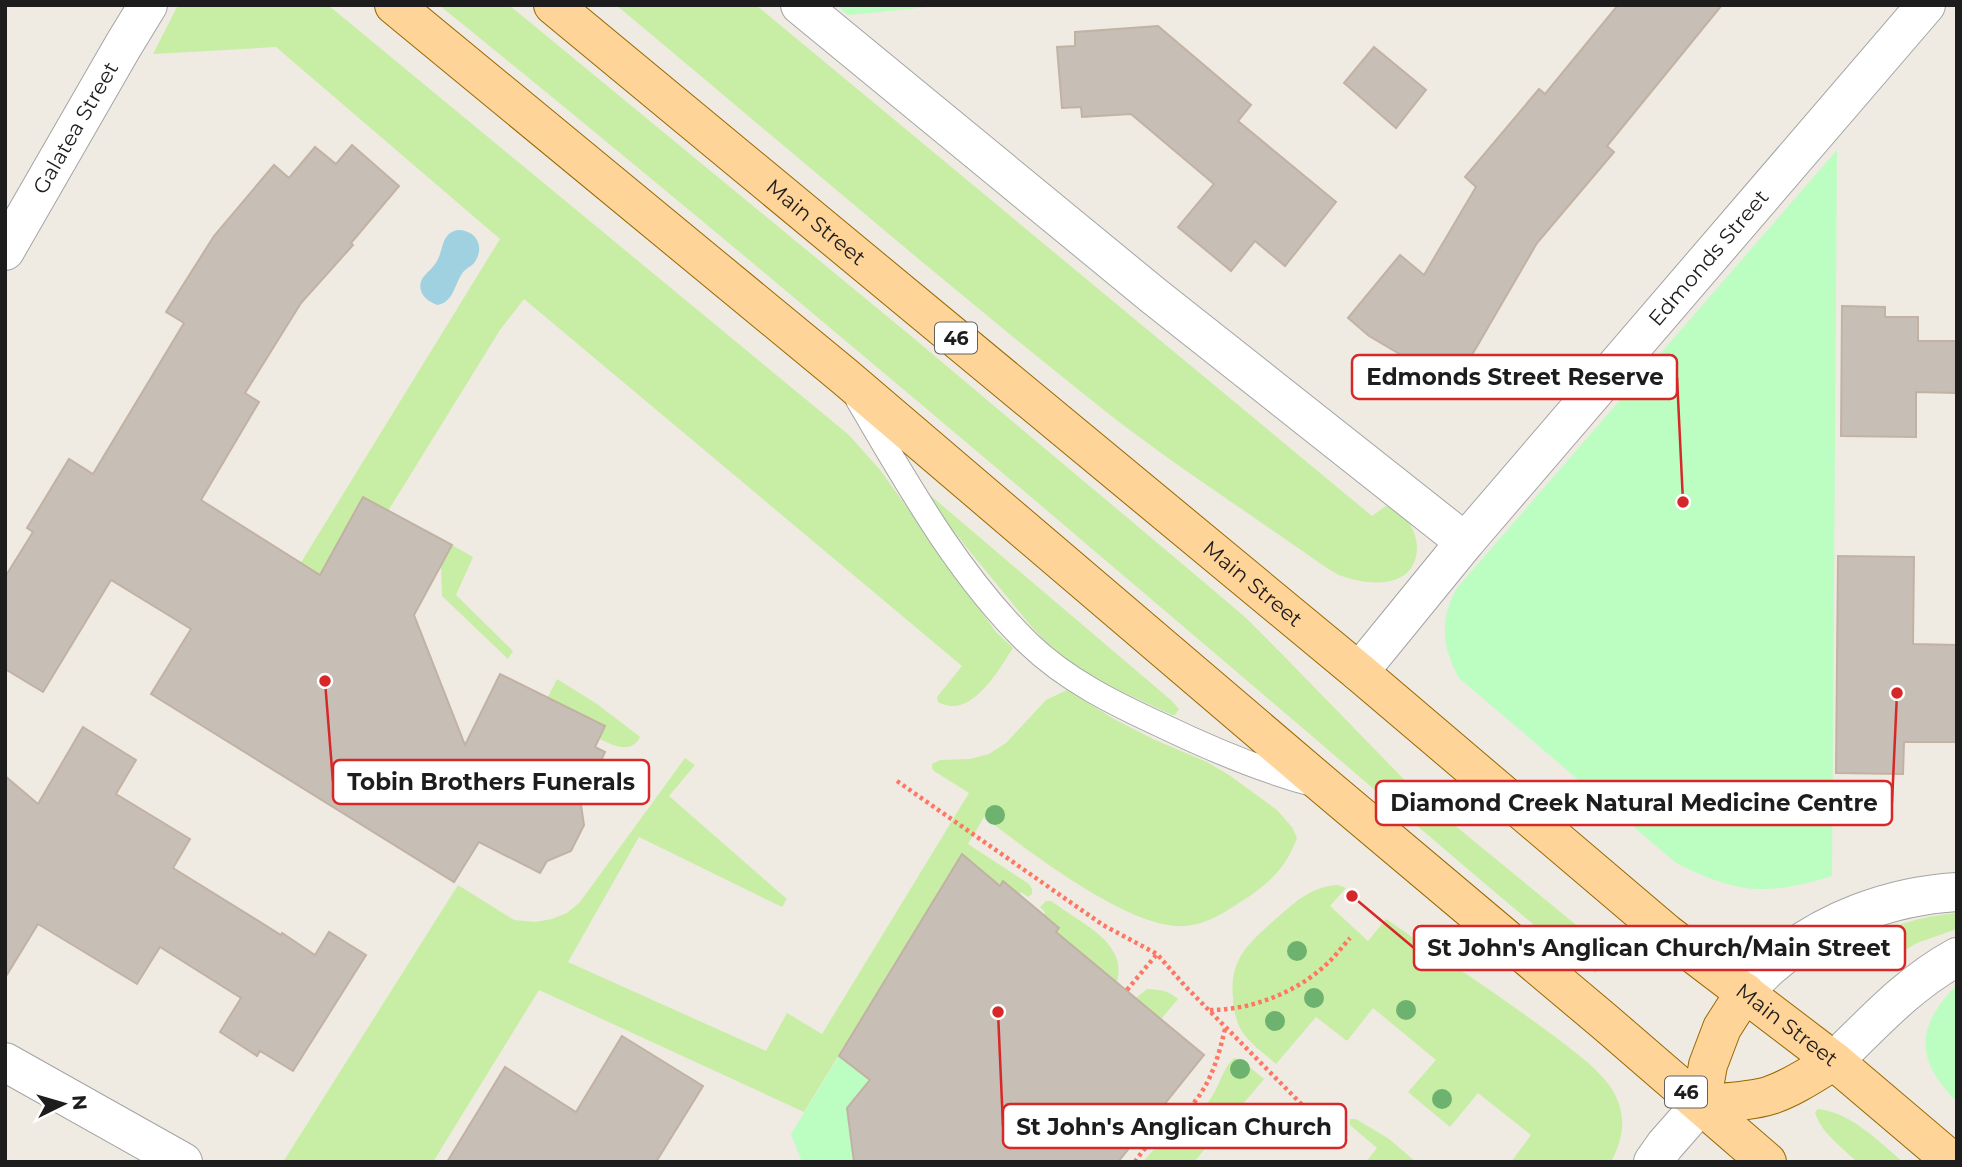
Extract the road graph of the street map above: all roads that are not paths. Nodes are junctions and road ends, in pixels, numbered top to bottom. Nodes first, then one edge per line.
1 (148, 5) edge
2 (394, 5) edge
3 (553, 5) edge
4 (800, 5) edge
5 (1926, 5) edge
6 (5, 251) edge
7 (844, 376) junction
8 (1465, 542) junction
9 (1359, 672) junction
10 (1327, 788) junction
11 (1957, 892) edge
12 (1957, 957) edge
13 (1745, 992) junction
14 (1834, 1060) junction
15 (5, 1062) edge
16 (1701, 1104) junction
17 (183, 1162) edge
18 (1653, 1162) edge
19 (1767, 1162) edge
20 (1953, 1162) edge

1 - 6 street, Galatea Street
2 - 7 main road, 46
3 - 9 main road, Main Street / 46
4 - 8 street
5 - 8 street, Edmonds Street
7 - 10 main road, 46
7 - 10 lane
8 - 9 street, Edmonds Street
9 - 13 main road, Main Street / 46
10 - 16 main road, 46
11 - 13 street
12 - 14 street
13 - 14 main road, Main Street / 46
13 - 16 main road
14 - 16 main road
14 - 20 main road, Main Street / 46
15 - 17 street
16 - 18 street
16 - 19 main road, 46

